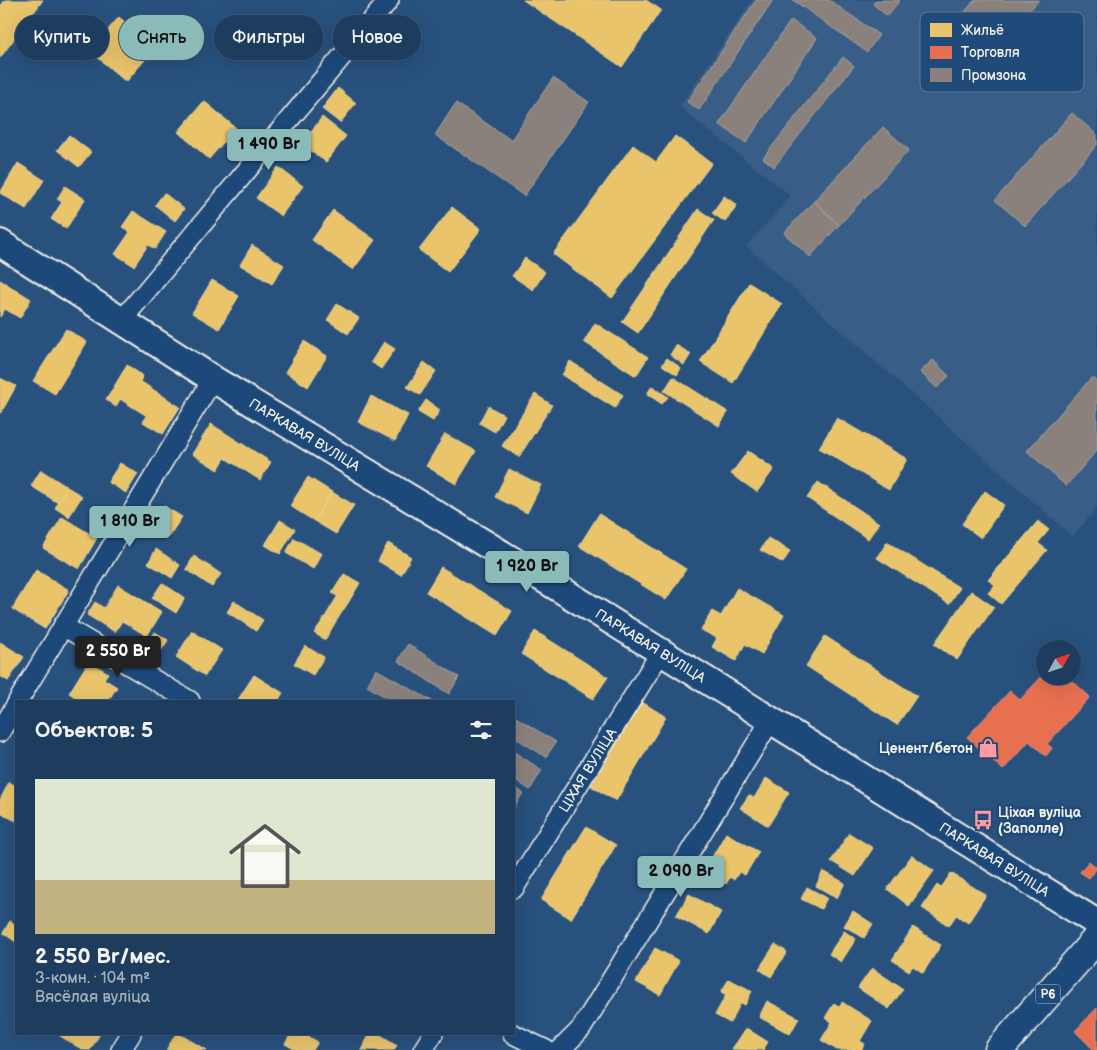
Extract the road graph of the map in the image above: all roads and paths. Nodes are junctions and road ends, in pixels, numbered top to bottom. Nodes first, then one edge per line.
1 (389, 0) edge
2 (2, 250) edge
3 (122, 320) junction
4 (213, 378) junction
5 (63, 626) junction
6 (661, 652) junction
7 (19, 700) edge
8 (188, 700) edge
9 (15, 707) edge
10 (771, 720) junction
11 (0, 732) edge
12 (515, 886) edge
13 (1086, 917) edge
14 (1097, 938) edge
15 (515, 1034) edge
16 (131, 1035) edge
17 (432, 1035) edge
18 (121, 1050) edge
19 (423, 1050) edge
20 (546, 1050) edge
21 (560, 1050) edge
22 (999, 1050) edge

1 - 3 street
2 - 3 street, ПАРКАВАЯ ВУЛІЦА
3 - 4 street, ПАРКАВАЯ ВУЛІЦА
4 - 5 street
4 - 6 street, ПАРКАВАЯ ВУЛІЦА
5 - 7 street
5 - 8 street
6 - 10 street, ПАРКАВАЯ ВУЛІЦА
6 - 12 street, ЦІХАЯ ВУЛІЦА
9 - 11 street
10 - 13 street, ПАРКАВАЯ ВУЛІЦА
10 - 21 street
14 - 22 main road, Р6
15 - 20 street
16 - 18 street
17 - 19 street

